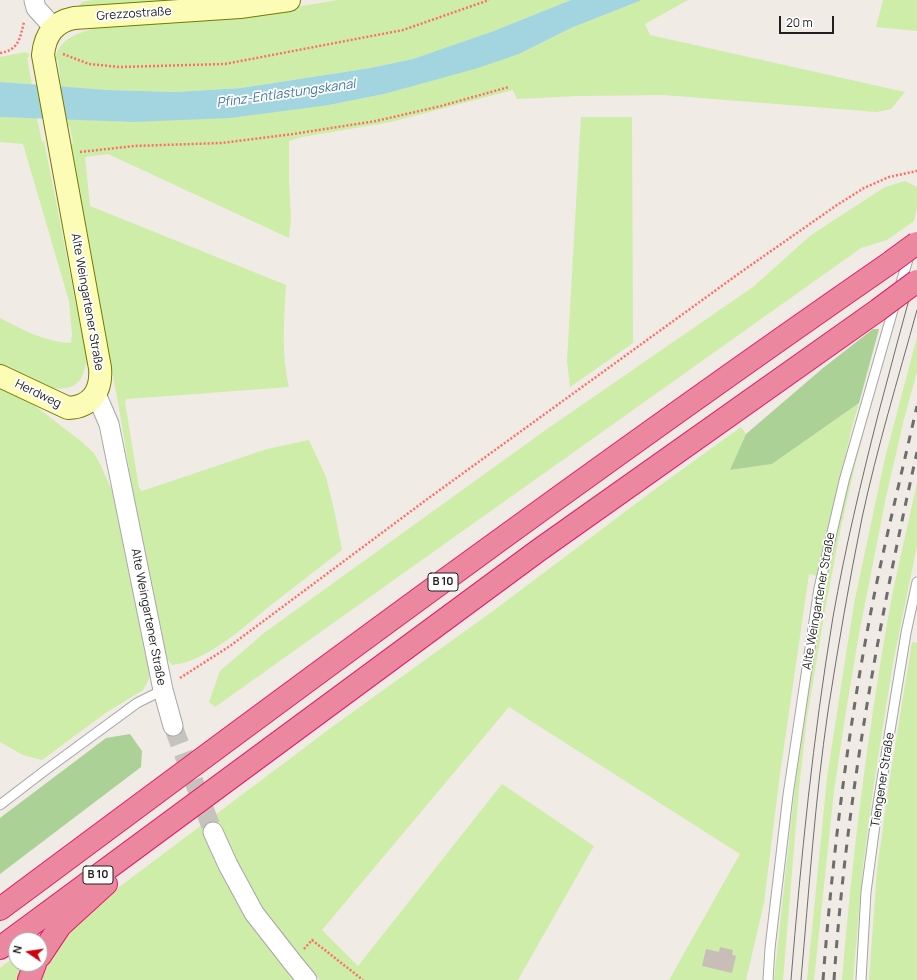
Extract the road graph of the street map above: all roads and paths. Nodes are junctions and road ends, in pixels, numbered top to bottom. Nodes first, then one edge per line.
1 (289, 0) edge
2 (489, 0) edge
3 (35, 4) edge
4 (49, 37) junction
5 (0, 53) edge
6 (509, 87) dead end
7 (60, 153) junction
8 (917, 171) edge
9 (917, 232) edge
10 (917, 242) edge
11 (917, 281) edge
12 (0, 376) edge
13 (96, 394) junction
14 (917, 582) edge
15 (162, 690) junction
16 (173, 726) tunnel mouth
17 (196, 802) junction
18 (0, 805) edge
19 (213, 832) tunnel mouth
20 (0, 909) edge
21 (48, 944) edge
22 (0, 948) edge
23 (293, 963) junction
24 (308, 980) edge
25 (363, 980) edge
26 (768, 980) edge
27 (861, 980) edge

1 - 4 street, Grezzostraße
2 - 4 path
3 - 4 street
3 - 5 path
4 - 7 street, Alte Weingartener Straße
6 - 7 path
7 - 13 street, Alte Weingartener Straße
8 - 15 path
9 - 26 lane, Alte Weingartener Straße
10 - 20 highway, B 10, bridge
11 - 17 highway, B 10, bridge
12 - 13 street, Herdweg
13 - 15 street, Alte Weingartener Straße
14 - 27 lane, Tiengener Straße
15 - 16 street, Alte Weingartener Straße
15 - 18 lane
17 - 21 highway
17 - 22 highway, B 10
19 - 23 street
23 - 24 street
23 - 25 path

